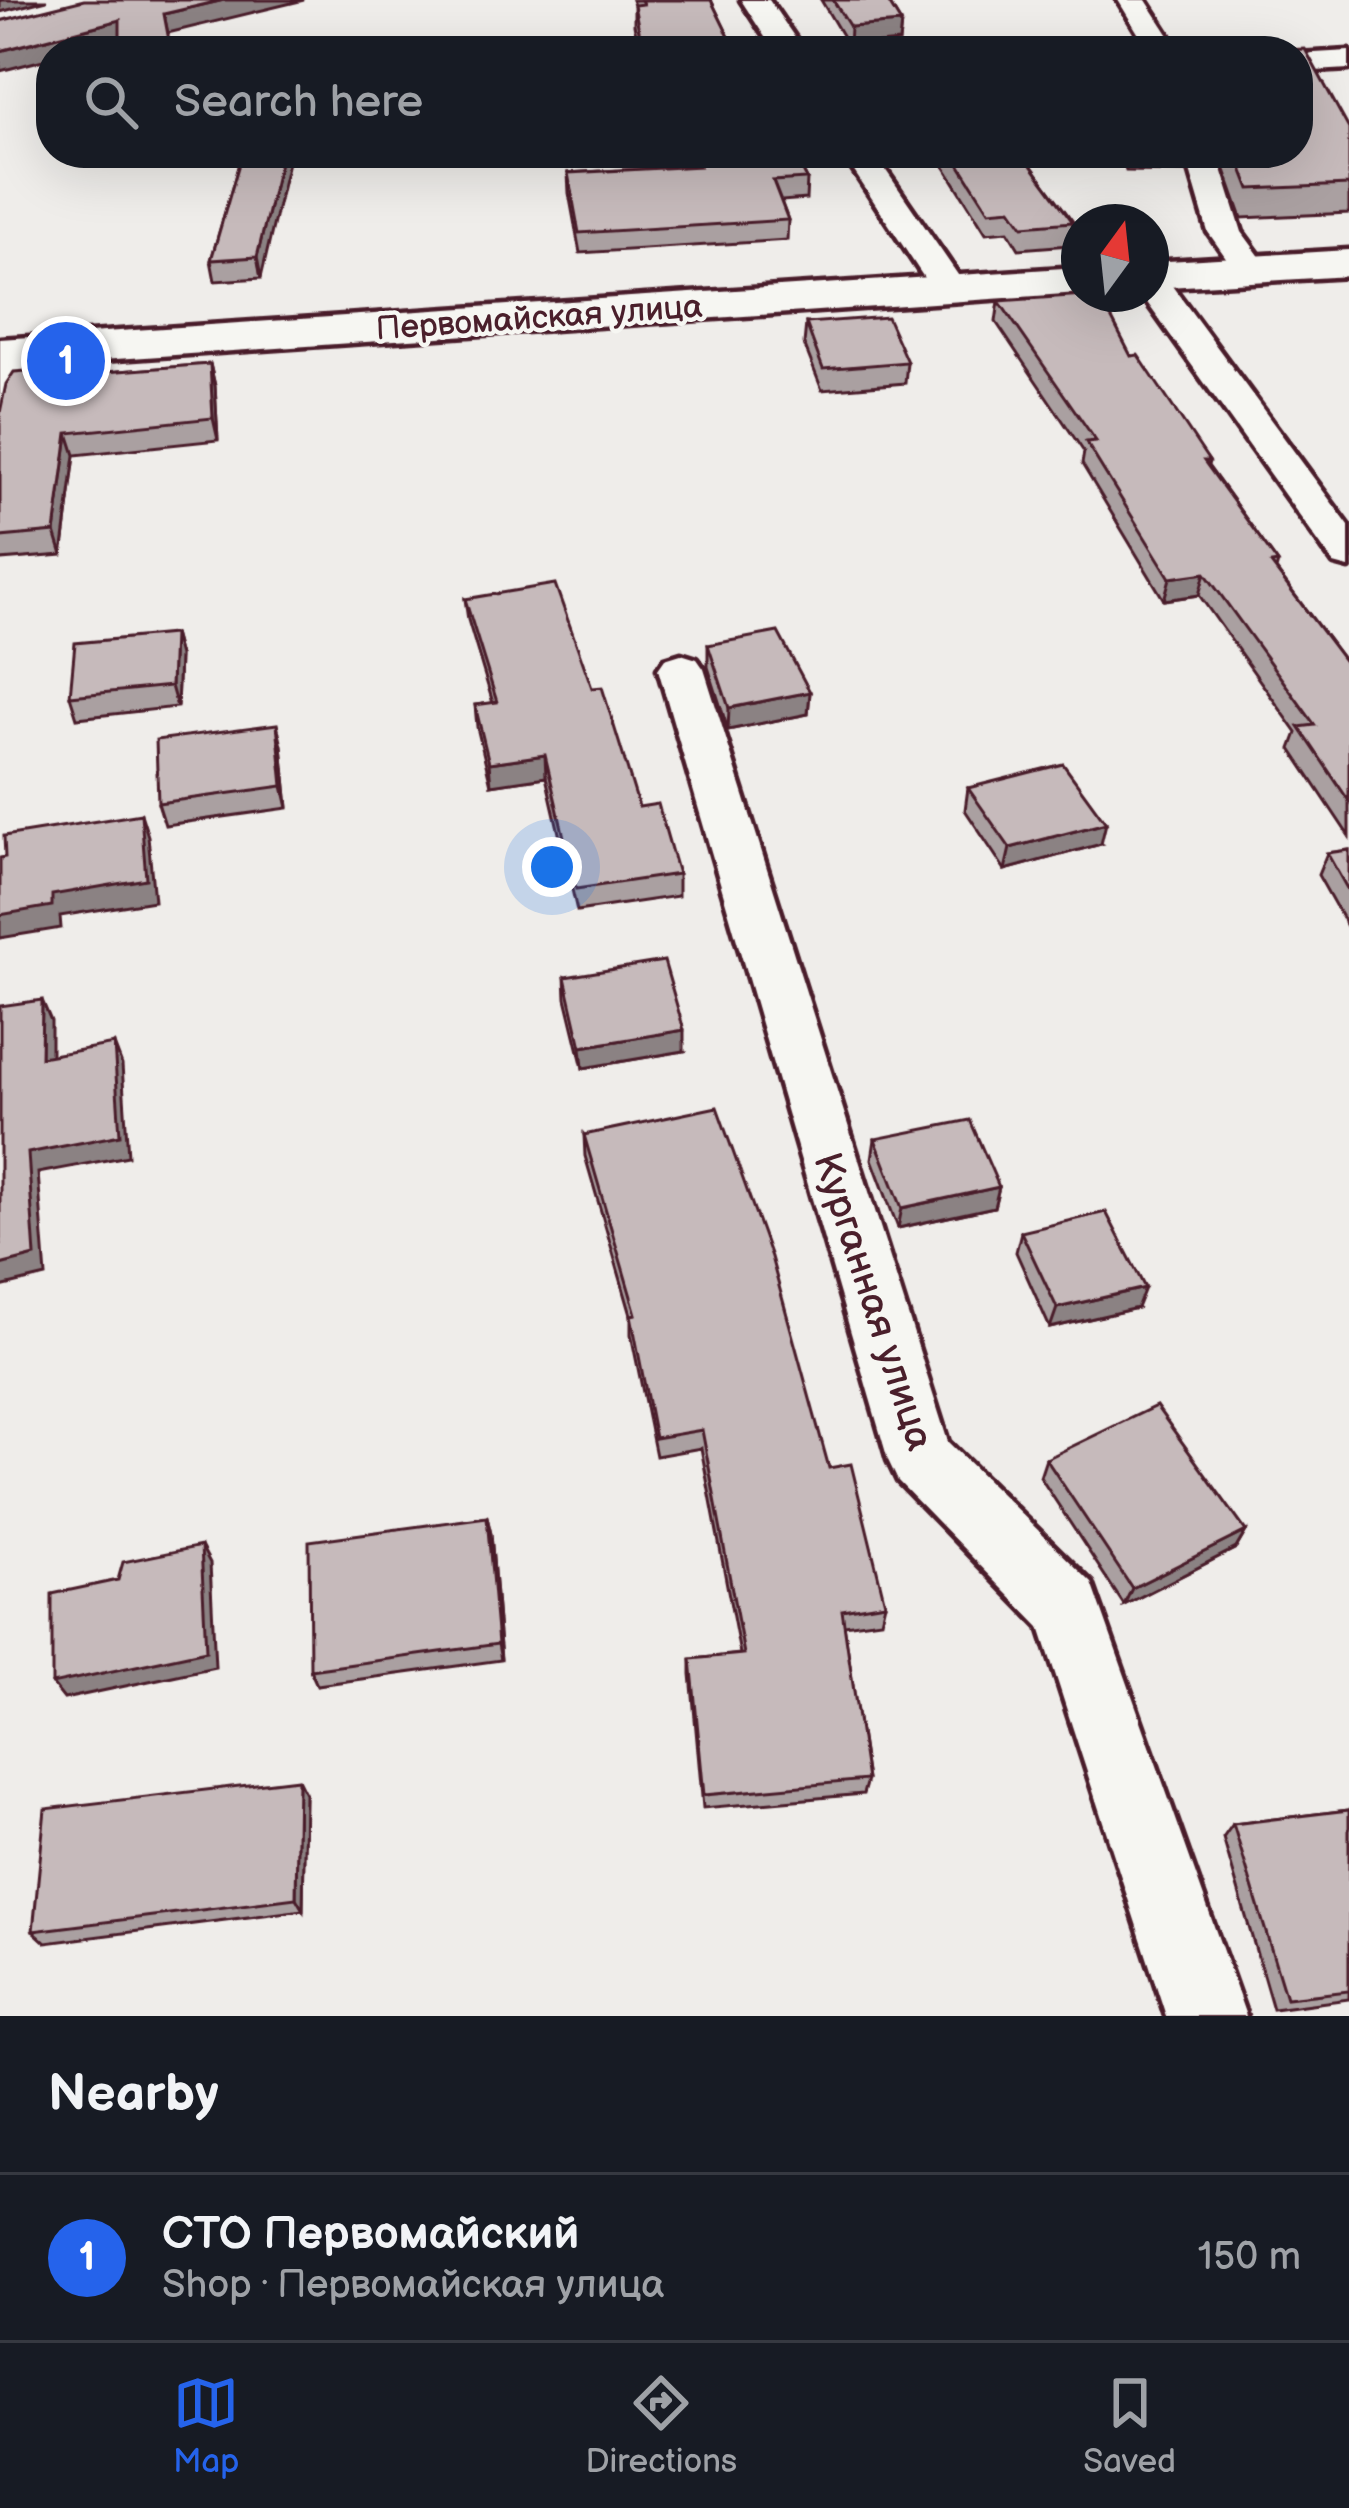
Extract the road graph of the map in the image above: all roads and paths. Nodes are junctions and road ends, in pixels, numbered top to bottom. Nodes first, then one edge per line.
1 (755, 0) edge
2 (1132, 0) edge
3 (779, 36) edge
4 (1155, 36) edge
5 (1349, 60) edge
6 (1313, 62) edge
7 (868, 168) edge
8 (1206, 168) edge
9 (1349, 263) edge
10 (1251, 269) junction
11 (1169, 277) edge
12 (1061, 281) edge
13 (949, 288) junction
14 (1169, 304) edge
15 (3, 366) edge
16 (1349, 555) edge
17 (681, 669) dead end
18 (1206, 2016) edge

1 - 3 street
2 - 4 street
5 - 6 street
7 - 13 street
8 - 10 street
9 - 10 main road
10 - 11 main road
12 - 13 main road, Первомайская улица
13 - 15 main road, Первомайская улица
14 - 16 street
17 - 18 street, Курганная улица

